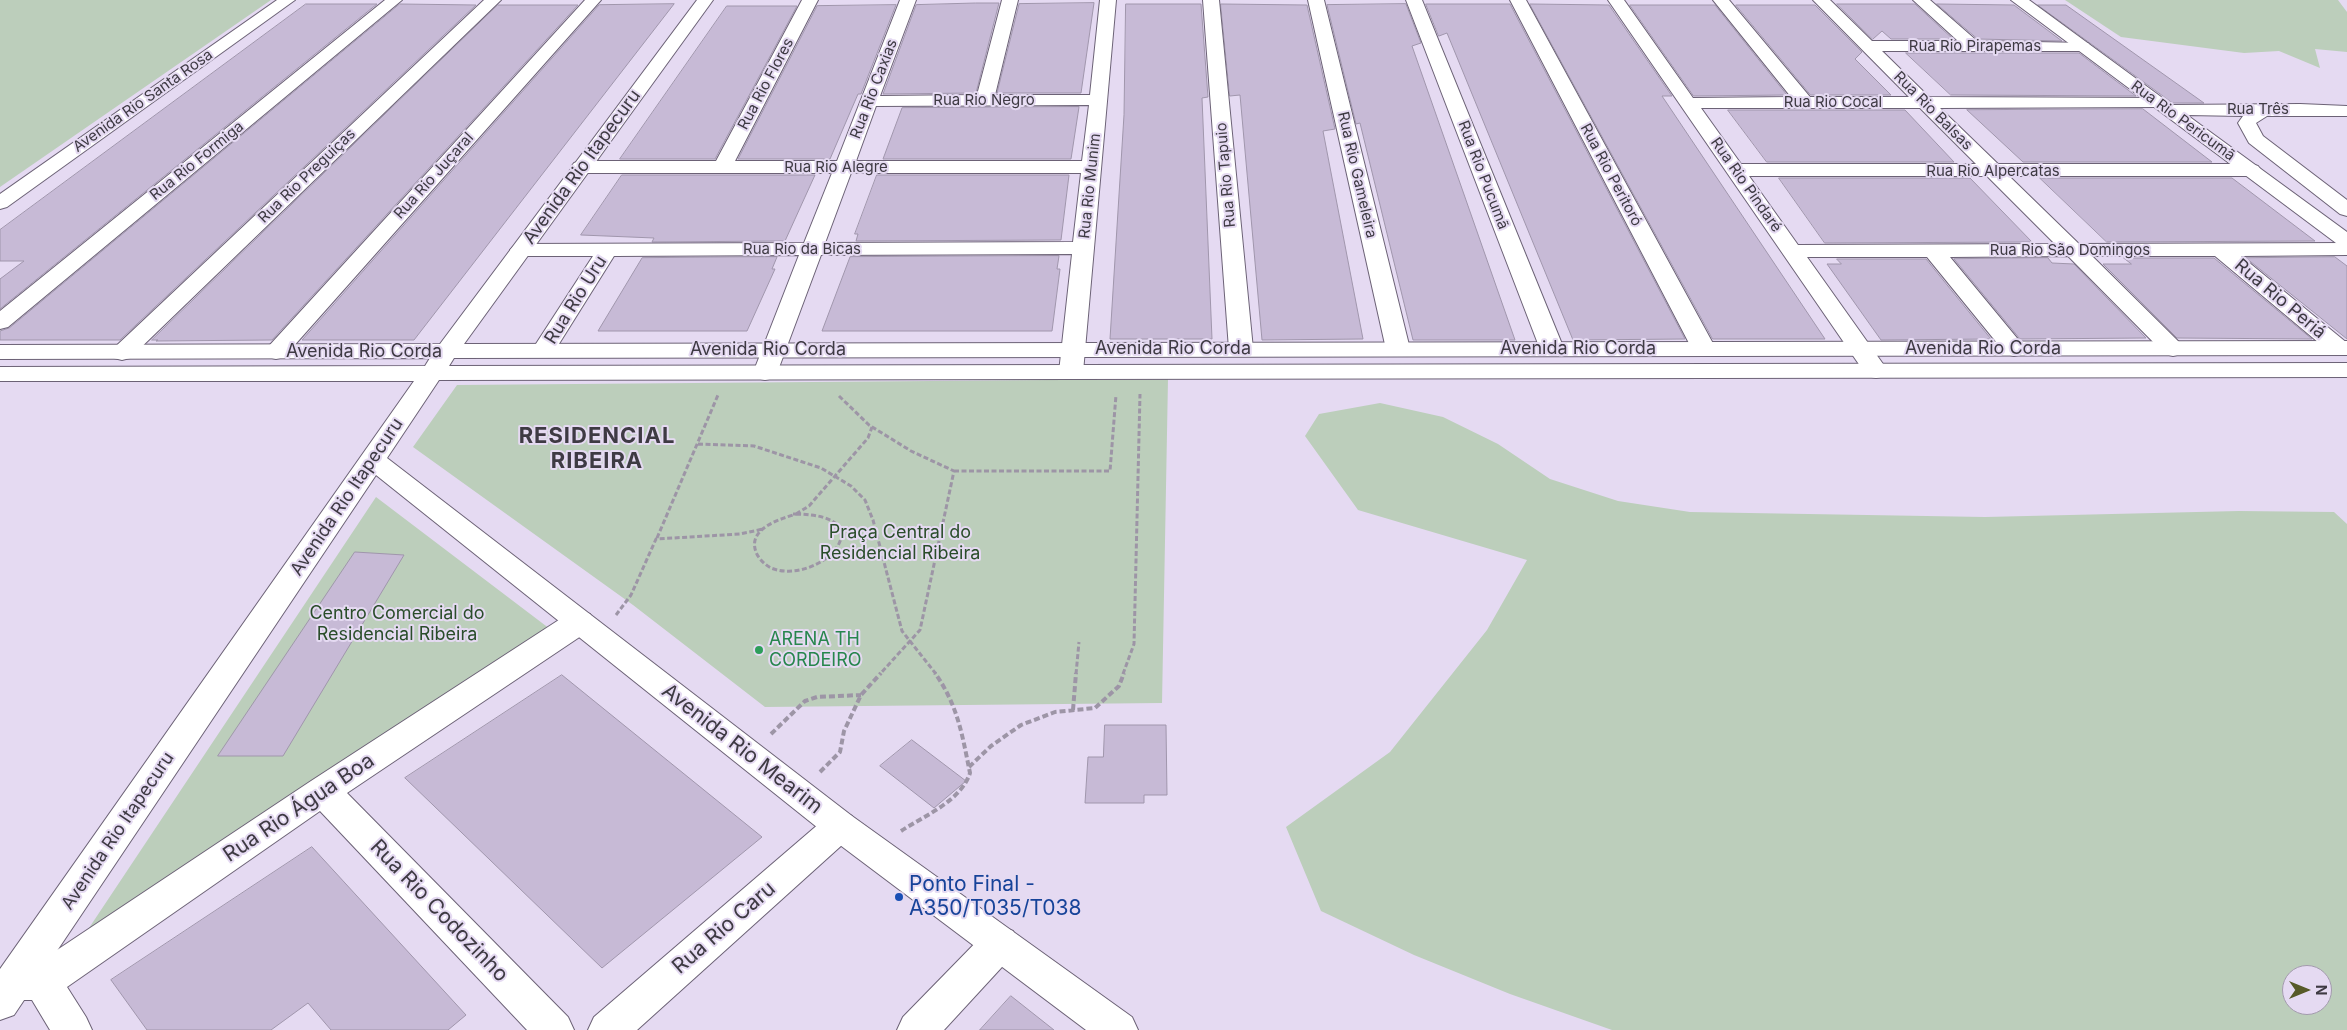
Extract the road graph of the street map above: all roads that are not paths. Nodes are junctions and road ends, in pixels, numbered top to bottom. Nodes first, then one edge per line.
1 (287, 0) edge
2 (394, 0) edge
3 (493, 0) edge
4 (594, 0) edge
5 (706, 0) edge
6 (810, 0) edge
7 (908, 0) edge
8 (1010, 0) edge
9 (1108, 0) edge
10 (1211, 0) edge
11 (1316, 0) edge
12 (1414, 0) edge
13 (1518, 0) edge
14 (1616, 0) edge
15 (1720, 0) edge
16 (1821, 0) edge
17 (1920, 0) edge
18 (2019, 0) edge
19 (1867, 46) junction
20 (1973, 46) junction
21 (2082, 46) junction
22 (985, 100) junction
23 (1098, 100) junction
24 (870, 101) junction
25 (1804, 102) junction
26 (1924, 102) junction
27 (1688, 103) junction
28 (2164, 106) junction
29 (2300, 109) junction
30 (2347, 111) edge
31 (581, 167) junction
32 (722, 167) junction
33 (844, 167) junction
34 (1092, 167) junction
35 (1736, 170) junction
36 (2251, 170) junction
37 (1994, 171) junction
38 (0, 203) edge
39 (2347, 210) edge
40 (2347, 242) edge
41 (813, 248) junction
42 (1084, 248) junction
43 (2347, 249) edge
44 (521, 250) junction
45 (608, 250) junction
46 (1932, 250) junction
47 (2073, 250) junction
48 (2221, 250) junction
49 (1792, 251) junction
50 (0, 322) edge
51 (2343, 348) edge
52 (1552, 349) junction
53 (1704, 349) junction
54 (1861, 349) junction
55 (2014, 349) junction
56 (2173, 349) junction
57 (544, 350) junction
58 (775, 350) junction
59 (1241, 350) junction
60 (1398, 350) junction
61 (447, 351) junction
62 (0, 352) edge
63 (276, 352) junction
64 (122, 353) junction
65 (1072, 361) junction
66 (2347, 370) edge
67 (1876, 371) junction
68 (0, 374) edge
69 (431, 374) junction
70 (765, 374) junction
71 (373, 460) junction
72 (590, 630) junction
73 (323, 791) junction
74 (840, 826) junction
75 (1000, 943) junction
76 (19, 989) edge
77 (72, 1030) edge
78 (554, 1030) edge
79 (608, 1030) edge
80 (917, 1030) edge
81 (1118, 1030) edge

1 - 38 street, Avenida Rio Santa Rosa
2 - 50 street, Rua Rio Formiga
3 - 64 street, Rua Rio Preguiças
4 - 63 street, Rua Rio Juçaral
5 - 31 street, Avenida Rio Itapecuru
6 - 32 street, Rua Rio Flores
7 - 24 street, Rua Rio Caxias
8 - 22 street
9 - 23 street, Rua Rio Munim
10 - 59 street, Rua Rio Tapuio
11 - 60 street, Rua Rio Gameleira
12 - 52 street, Rua Rio Pucumã
13 - 53 street, Rua Rio Peritoró
14 - 27 street, Rua Rio Pindaré
15 - 25 street
16 - 19 street, Rua Rio Balsas
17 - 20 street
18 - 21 street, Rua Rio Pericumã
19 - 20 street, Rua Rio Pirapemas
19 - 26 street, Rua Rio Balsas
20 - 21 street, Rua Rio Pirapemas
21 - 28 street, Rua Rio Pericumã
22 - 23 street, Rua Rio Negro
22 - 24 street, Rua Rio Negro
23 - 34 street, Rua Rio Munim
24 - 33 street, Rua Rio Caxias
25 - 26 street, Rua Rio Cocal
25 - 27 street, Rua Rio Cocal
26 - 28 street, Rua Rio Cocal
26 - 37 street, Rua Rio Balsas
27 - 35 street, Rua Rio Pindaré
28 - 29 street, Rua Três
28 - 36 street, Rua Rio Pericumã
29 - 30 street, Rua Três
29 - 39 street
31 - 32 street, Rua Rio Alegre
31 - 44 street, Avenida Rio Itapecuru
32 - 33 street, Rua Rio Alegre
33 - 34 street, Rua Rio Alegre
33 - 41 street, Rua Rio Caxias
34 - 42 street, Rua Rio Munim
35 - 37 street, Rua Rio Alpercatas
35 - 49 street, Rua Rio Pindaré
36 - 37 street, Rua Rio Alpercatas
36 - 40 street, Rua Rio Pericumã
37 - 47 street, Rua Rio Balsas
41 - 42 street, Rua Rio da Bicas
41 - 45 street, Rua Rio da Bicas
41 - 58 street, Rua Rio Caxias
42 - 65 street, Rua Rio Munim
43 - 48 street, Rua Rio São Domingos
44 - 45 street, Rua Rio da Bicas
44 - 61 street, Avenida Rio Itapecuru
45 - 57 street, Rua Rio Uru
46 - 47 street, Rua Rio São Domingos
46 - 49 street, Rua Rio São Domingos
46 - 55 street
47 - 48 street, Rua Rio São Domingos
47 - 56 street, Rua Rio Balsas
48 - 51 street, Rua Rio Periá
49 - 54 street, Rua Rio Pindaré
51 - 56 street, Avenida Rio Corda
52 - 53 street, Avenida Rio Corda
52 - 60 street, Avenida Rio Corda
53 - 54 street, Avenida Rio Corda
54 - 55 street, Avenida Rio Corda
54 - 67 street, Rua Rio Pindaré
55 - 56 street, Avenida Rio Corda
57 - 58 street, Avenida Rio Corda
57 - 61 street, Avenida Rio Corda
58 - 65 street, Avenida Rio Corda
58 - 70 street, Rua Rio Caxias
59 - 60 street, Avenida Rio Corda
59 - 65 street, Avenida Rio Corda
61 - 63 street, Avenida Rio Corda
61 - 69 street, Avenida Rio Itapecuru
62 - 64 street, Avenida Rio Corda
63 - 64 street, Avenida Rio Corda
65 - 67 street, Avenida Rio Corda
65 - 70 street, Avenida Rio Corda
66 - 67 street, Avenida Rio Corda
68 - 69 street, Avenida Rio Corda
69 - 70 street, Avenida Rio Corda
69 - 71 street, Avenida Rio Itapecuru
71 - 72 street, Avenida Rio Mearim
71 - 76 street, Avenida Rio Itapecuru
72 - 73 street, Rua Rio Água Boa
72 - 74 street, Avenida Rio Mearim
73 - 76 street, Rua Rio Água Boa
73 - 78 street, Rua Rio Codozinho
74 - 75 street, Avenida Rio Mearim
74 - 79 street, Rua Rio Caru
75 - 80 street
75 - 81 street, Avenida Rio Mearim
76 - 77 street

